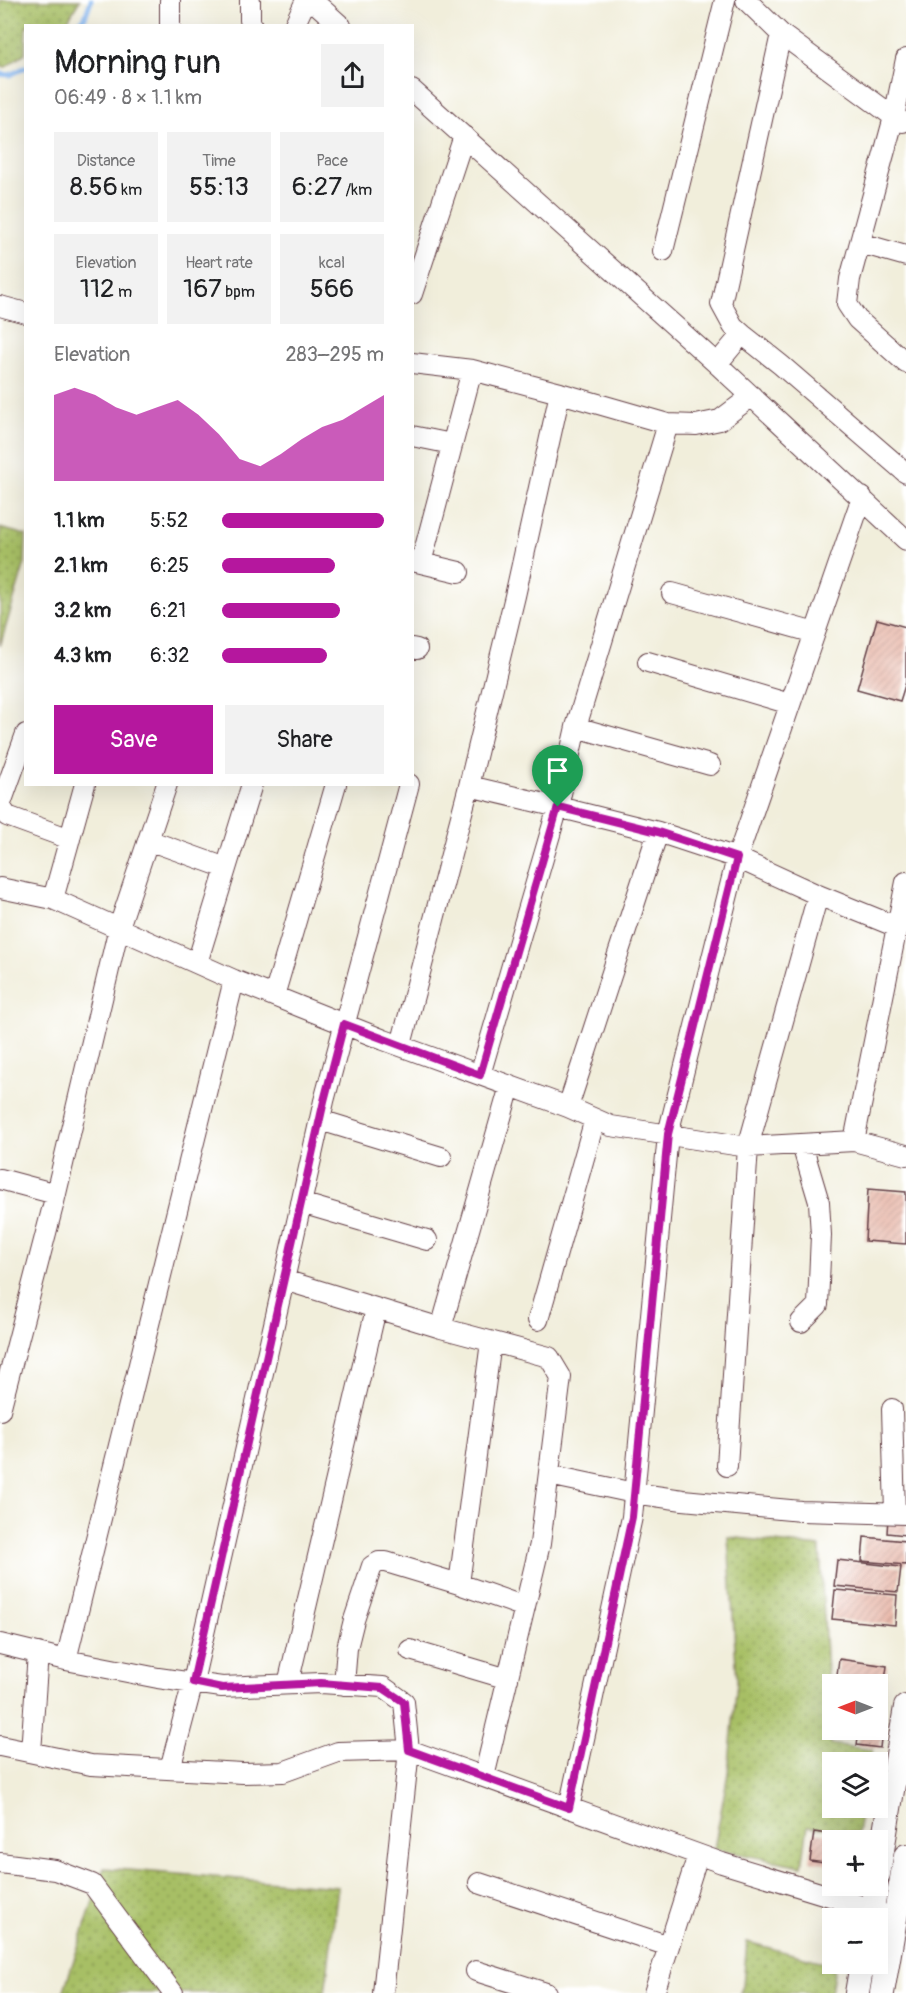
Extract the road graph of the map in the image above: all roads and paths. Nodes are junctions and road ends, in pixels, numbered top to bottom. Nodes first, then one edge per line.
1 (170, 0) edge
2 (250, 0) edge
3 (306, 0) edge
4 (312, 0) edge
5 (725, 0) edge
6 (746, 0) edge
7 (170, 24) edge
8 (251, 24) edge
9 (295, 24) edge
10 (339, 24) edge
11 (781, 34) junction
12 (906, 59) edge
13 (414, 92) edge
14 (900, 121) edge
15 (464, 136) junction
16 (860, 243) junction
17 (663, 251) dead end
18 (906, 256) edge
19 (414, 288) edge
20 (0, 306) edge
21 (24, 312) edge
22 (742, 334) junction
23 (414, 363) edge
24 (906, 363) edge
25 (717, 364) junction
26 (472, 370) junction
27 (560, 393) junction
28 (752, 396) junction
29 (668, 424) junction
30 (414, 436) edge
31 (452, 444) junction
32 (906, 473) edge
33 (862, 497) junction
34 (906, 540) edge
35 (417, 562) edge
36 (459, 572) dead end
37 (672, 593) dead end
38 (815, 633) junction
39 (648, 662) dead end
40 (790, 704) junction
41 (576, 727) junction
42 (24, 740) edge
43 (710, 765) dead end
44 (85, 786) edge
45 (166, 786) edge
46 (251, 786) edge
47 (335, 786) edge
48 (408, 786) edge
49 (469, 786) junction
50 (0, 806) edge
51 (558, 807) junction
52 (658, 832) junction
53 (70, 839) junction
54 (148, 840) junction
55 (737, 858) junction
56 (226, 868) junction
57 (906, 882) edge
58 (0, 888) edge
59 (818, 895) junction
60 (53, 899) junction
61 (119, 927) junction
62 (897, 927) junction
63 (197, 963) junction
64 (234, 980) junction
65 (274, 996) junction
66 (344, 1024) junction
67 (401, 1045) junction
68 (480, 1075) junction
69 (510, 1086) junction
70 (568, 1107) junction
71 (594, 1119) junction
72 (320, 1120) junction
73 (668, 1134) junction
74 (854, 1141) junction
75 (802, 1145) junction
76 (748, 1148) junction
77 (906, 1155) edge
78 (441, 1157) dead end
79 (0, 1179) edge
80 (56, 1194) junction
81 (301, 1203) junction
82 (427, 1240) dead end
83 (284, 1280) junction
84 (375, 1309) junction
85 (538, 1320) dead end
86 (801, 1322) dead end
87 (441, 1328) junction
88 (491, 1342) junction
89 (892, 1409) dead end
90 (0, 1410) edge
91 (727, 1466) dead end
92 (549, 1475) junction
93 (634, 1493) junction
94 (900, 1514) edge
95 (459, 1584) junction
96 (525, 1607) junction
97 (0, 1644) edge
98 (410, 1650) dead end
99 (38, 1653) junction
100 (66, 1660) junction
101 (508, 1679) junction
102 (193, 1682) junction
103 (288, 1684) junction
104 (344, 1685) junction
105 (906, 1707) edge
106 (0, 1746) edge
107 (409, 1750) junction
108 (31, 1752) junction
109 (170, 1769) junction
110 (484, 1777) junction
111 (569, 1808) junction
112 (885, 1830) edge
113 (698, 1855) junction
114 (906, 1856) edge
115 (0, 1863) edge
116 (479, 1883) dead end
117 (872, 1904) edge
118 (900, 1922) edge
119 (669, 1946) junction
120 (476, 1971) dead end
121 (860, 1974) edge
122 (173, 1993) edge
123 (383, 1993) edge
124 (546, 1993) edge
125 (654, 1993) edge
126 (857, 1993) edge
127 (882, 1993) edge

1 - 7 street
2 - 8 street
3 - 9 street
4 - 10 street
5 - 17 street
6 - 11 street
11 - 14 street
11 - 22 street
12 - 14 street
13 - 15 street
14 - 16 street
15 - 19 street
15 - 25 street
16 - 18 street
16 - 24 street
20 - 21 street
22 - 25 street
22 - 32 street
23 - 26 street
25 - 28 street
26 - 27 street
26 - 31 street
27 - 29 street
27 - 49 street
28 - 29 street
28 - 33 street
29 - 41 street
30 - 31 street
31 - 35 street
33 - 34 street
33 - 38 street
35 - 36 street
37 - 38 street
38 - 40 street
39 - 40 street
40 - 55 street
41 - 43 street
41 - 51 street
42 - 50 street
44 - 53 street
45 - 54 street
46 - 56 street
47 - 65 street
48 - 66 street
49 - 51 street
49 - 67 street
50 - 53 street
51 - 52 street
51 - 68 street
52 - 55 street
52 - 70 street
53 - 60 street
54 - 56 street
54 - 61 street
55 - 59 street
55 - 73 street
56 - 63 street
57 - 62 street
58 - 60 street
59 - 62 street
59 - 76 street
60 - 61 street
61 - 63 street
61 - 80 street
62 - 74 street
63 - 64 street
64 - 65 street
64 - 100 street
65 - 66 street
66 - 67 street
66 - 72 street
67 - 68 street
68 - 69 street
69 - 70 street
69 - 87 street
70 - 71 street
71 - 73 street
71 - 85 street
72 - 78 street
72 - 81 street
73 - 76 street
73 - 93 street
74 - 75 street
74 - 77 street
75 - 76 street
75 - 86 street
76 - 91 street
79 - 80 street
80 - 90 street
81 - 82 street
81 - 83 street
83 - 84 street
83 - 102 street
84 - 87 street
84 - 103 street
87 - 88 street
88 - 92 street
88 - 95 street
89 - 94 street
92 - 93 street
92 - 96 street
93 - 94 street
93 - 111 street
95 - 96 street
95 - 104 street
96 - 101 street
97 - 99 street
98 - 101 street
99 - 100 street
99 - 108 street
100 - 102 street
101 - 110 street
102 - 103 street
102 - 109 street
103 - 104 street
104 - 107 street
105 - 112 main road
106 - 108 street
107 - 109 street
107 - 110 street
107 - 123 street
108 - 109 street
110 - 111 street
111 - 113 street
113 - 117 street
113 - 119 street
114 - 118 main road
115 - 122 street
116 - 119 street
117 - 118 street
118 - 127 main road
119 - 125 street
120 - 124 street
121 - 126 main road

